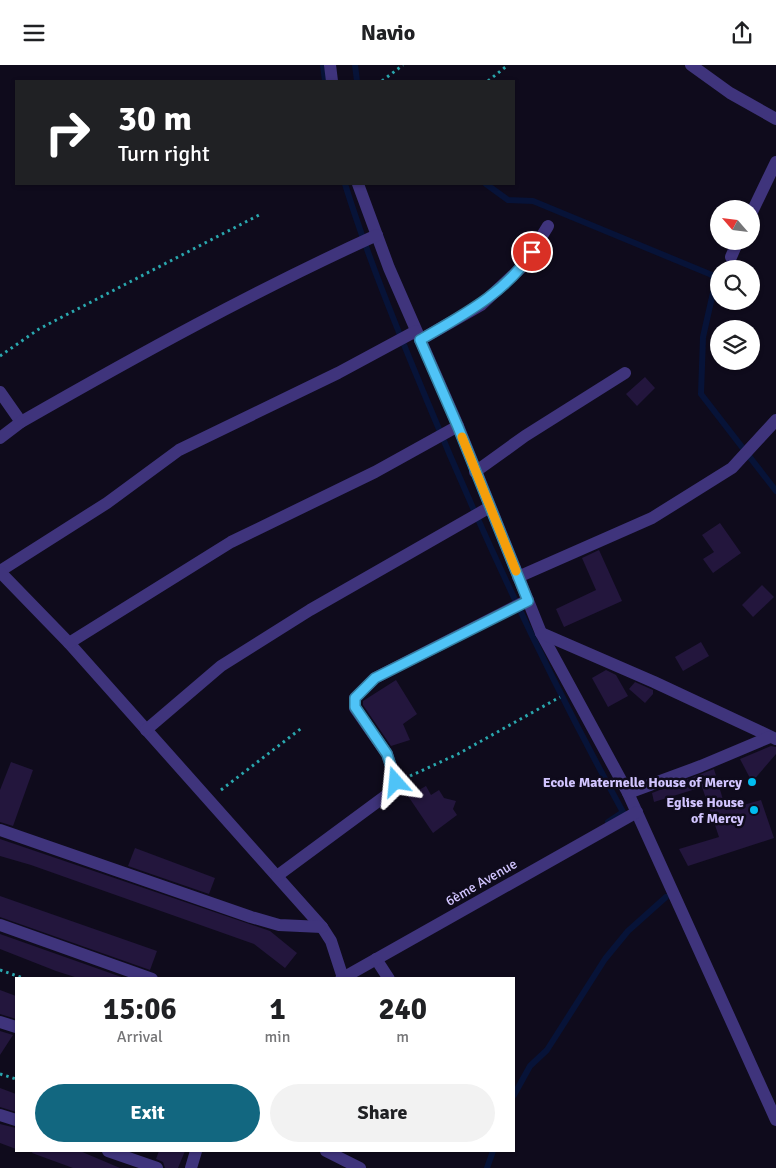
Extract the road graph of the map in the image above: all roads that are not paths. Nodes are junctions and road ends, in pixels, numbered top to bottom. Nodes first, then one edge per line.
1 (330, 65) edge
2 (691, 65) edge
3 (332, 80) edge
4 (776, 119) edge
5 (776, 162) edge
6 (358, 185) edge
7 (758, 200) edge
8 (548, 226) dead end
9 (377, 235) junction
10 (734, 250) edge
11 (731, 257) dead end
12 (418, 336) junction
13 (624, 373) dead end
14 (0, 392) edge
15 (776, 420) edge
16 (22, 422) junction
17 (458, 427) junction
18 (0, 438) edge
19 (475, 471) junction
20 (490, 507) junction
21 (0, 572) edge
22 (518, 577) junction
23 (528, 601) junction
24 (541, 633) junction
25 (70, 643) junction
26 (146, 729) junction
27 (773, 738) edge
28 (628, 793) junction
29 (637, 812) junction
30 (0, 830) edge
31 (277, 877) junction
32 (0, 925) edge
33 (322, 927) junction
34 (376, 959) junction
35 (146, 977) edge
36 (342, 977) edge
37 (344, 977) edge
38 (388, 977) edge
39 (0, 1022) edge
40 (15, 1027) edge
41 (0, 1115) edge
42 (15, 1120) edge
43 (776, 1120) edge
44 (111, 1152) edge
45 (328, 1152) edge
46 (196, 1153) edge
47 (157, 1168) edge
48 (191, 1168) edge
49 (360, 1168) edge

1 - 3 street
2 - 4 street
5 - 7 street
6 - 9 street
8 - 12 street
9 - 12 street
9 - 16 street
10 - 11 street
12 - 17 street
12 - 21 street
13 - 19 street
14 - 16 street
15 - 22 street
16 - 18 street
17 - 19 street
17 - 25 street
19 - 20 street
20 - 22 street
20 - 26 street
21 - 25 street
22 - 23 street
23 - 24 street
23 - 31 street
24 - 27 street
24 - 28 street
25 - 26 street
26 - 31 street
27 - 28 street
28 - 29 street
29 - 34 street, 6ème Avenue
29 - 43 street
30 - 33 street
31 - 33 street
32 - 35 street
33 - 36 street
34 - 37 street, 6ème Avenue
34 - 38 street
39 - 40 street
41 - 42 street
44 - 47 street
45 - 49 street
46 - 48 street

